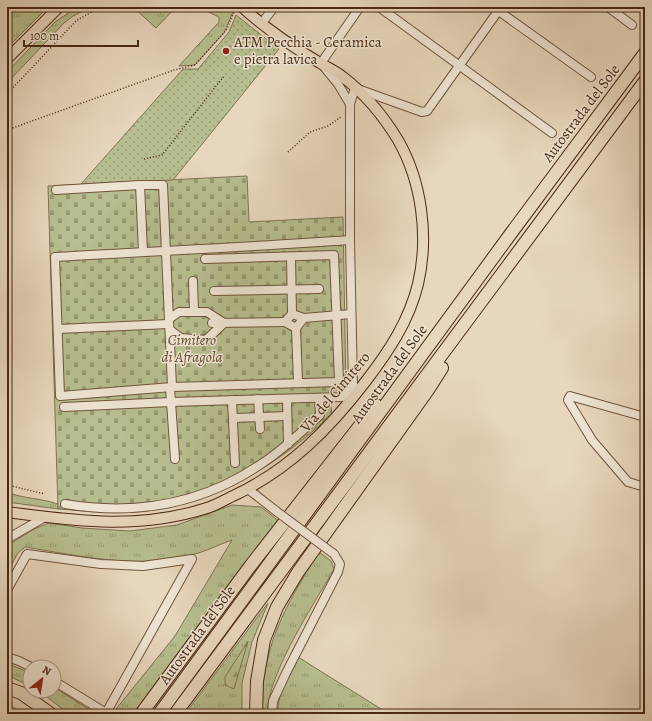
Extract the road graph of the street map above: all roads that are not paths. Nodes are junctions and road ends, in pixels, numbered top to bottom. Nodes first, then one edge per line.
1 (59, 7) edge
2 (63, 7) edge
3 (242, 7) edge
4 (274, 7) edge
5 (360, 7) edge
6 (379, 7) edge
7 (608, 7) edge
8 (497, 8) edge
9 (51, 15) junction
10 (262, 23) junction
11 (632, 25) dead end
12 (645, 53) edge
13 (7, 59) edge
14 (321, 63) junction
15 (459, 66) junction
16 (591, 77) dead end
17 (645, 81) edge
18 (355, 88) junction
19 (350, 107) junction
20 (552, 133) dead end
21 (140, 185) junction
22 (56, 190) dead end
23 (512, 232) junction
24 (350, 240) junction
25 (166, 251) junction
26 (143, 252) junction
27 (291, 257) junction
28 (205, 259) dead end
29 (192, 280) dead end
30 (292, 288) junction
31 (319, 289) dead end
32 (214, 291) dead end
33 (482, 301) junction
34 (194, 312) junction
35 (292, 314) junction
36 (351, 314) junction
37 (336, 316) junction
38 (304, 318) junction
39 (285, 322) junction
40 (212, 323) dead end
41 (224, 323) junction
42 (169, 324) junction
43 (296, 328) junction
44 (58, 329) junction
45 (298, 382) junction
46 (171, 388) junction
47 (319, 398) junction
48 (258, 399) junction
49 (287, 399) junction
50 (232, 400) junction
51 (171, 402) junction
52 (64, 407) dead end
53 (287, 416) junction
54 (259, 417) junction
55 (645, 417) edge
56 (233, 418) junction
57 (260, 429) dead end
58 (288, 444) junction
59 (175, 460) dead end
60 (235, 464) dead end
61 (645, 487) edge
62 (248, 489) junction
63 (65, 504) dead end
64 (7, 512) edge
65 (44, 517) junction
66 (7, 539) edge
67 (7, 590) edge
68 (7, 657) edge
69 (22, 662) edge
70 (62, 686) edge
71 (7, 688) edge
72 (7, 696) edge
73 (38, 714) edge
74 (51, 714) edge
75 (141, 714) edge
76 (159, 714) edge
77 (175, 714) edge
78 (256, 714) edge
79 (272, 714) edge

1 - 9 main road
2 - 9 main road
3 - 10 main road, Via del Cimitero
4 - 10 street
5 - 14 street
6 - 15 street
7 - 11 street
8 - 15 street
8 - 16 street
9 - 13 main road
10 - 14 main road, Via del Cimitero
12 - 23 highway, Autostrada del Sole
14 - 18 main road, Via del Cimitero
14 - 19 street
15 - 18 street
15 - 20 street
17 - 33 highway, Autostrada del Sole
18 - 19 street, Via del Cimitero
18 - 62 main road, Via del Cimitero
19 - 24 street, Via del Cimitero
21 - 22 street
21 - 25 street
21 - 26 street
23 - 75 highway
23 - 76 highway, Autostrada del Sole
24 - 25 street
24 - 36 street, Via del Cimitero
25 - 26 street
25 - 42 street
26 - 44 street
27 - 28 street
27 - 30 street
27 - 37 street
29 - 34 street
30 - 31 street
30 - 32 street
30 - 35 street
33 - 77 highway, Autostrada del Sole
33 - 78 highway
34 - 41 street
34 - 42 street
35 - 38 street
35 - 39 street
36 - 37 street
36 - 47 street, Via del Cimitero
37 - 38 street
37 - 45 street
38 - 43 street
39 - 41 street
39 - 43 street
40 - 41 street
41 - 42 street
42 - 44 street
42 - 46 street
43 - 45 street
44 - 46 street
45 - 46 street
46 - 51 street
47 - 49 street
47 - 58 street
48 - 49 street
48 - 50 street
48 - 54 street
49 - 53 street
50 - 51 street
50 - 56 street
51 - 52 street
51 - 59 street
53 - 54 street
53 - 58 street
54 - 56 street
54 - 57 street
55 - 61 street
56 - 60 street
58 - 63 street
62 - 65 main road, Via del Cimitero
62 - 79 street, bridge
64 - 65 main road, Via del Cimitero
65 - 66 street
67 - 70 street
68 - 69 street
71 - 74 highway
72 - 73 highway

